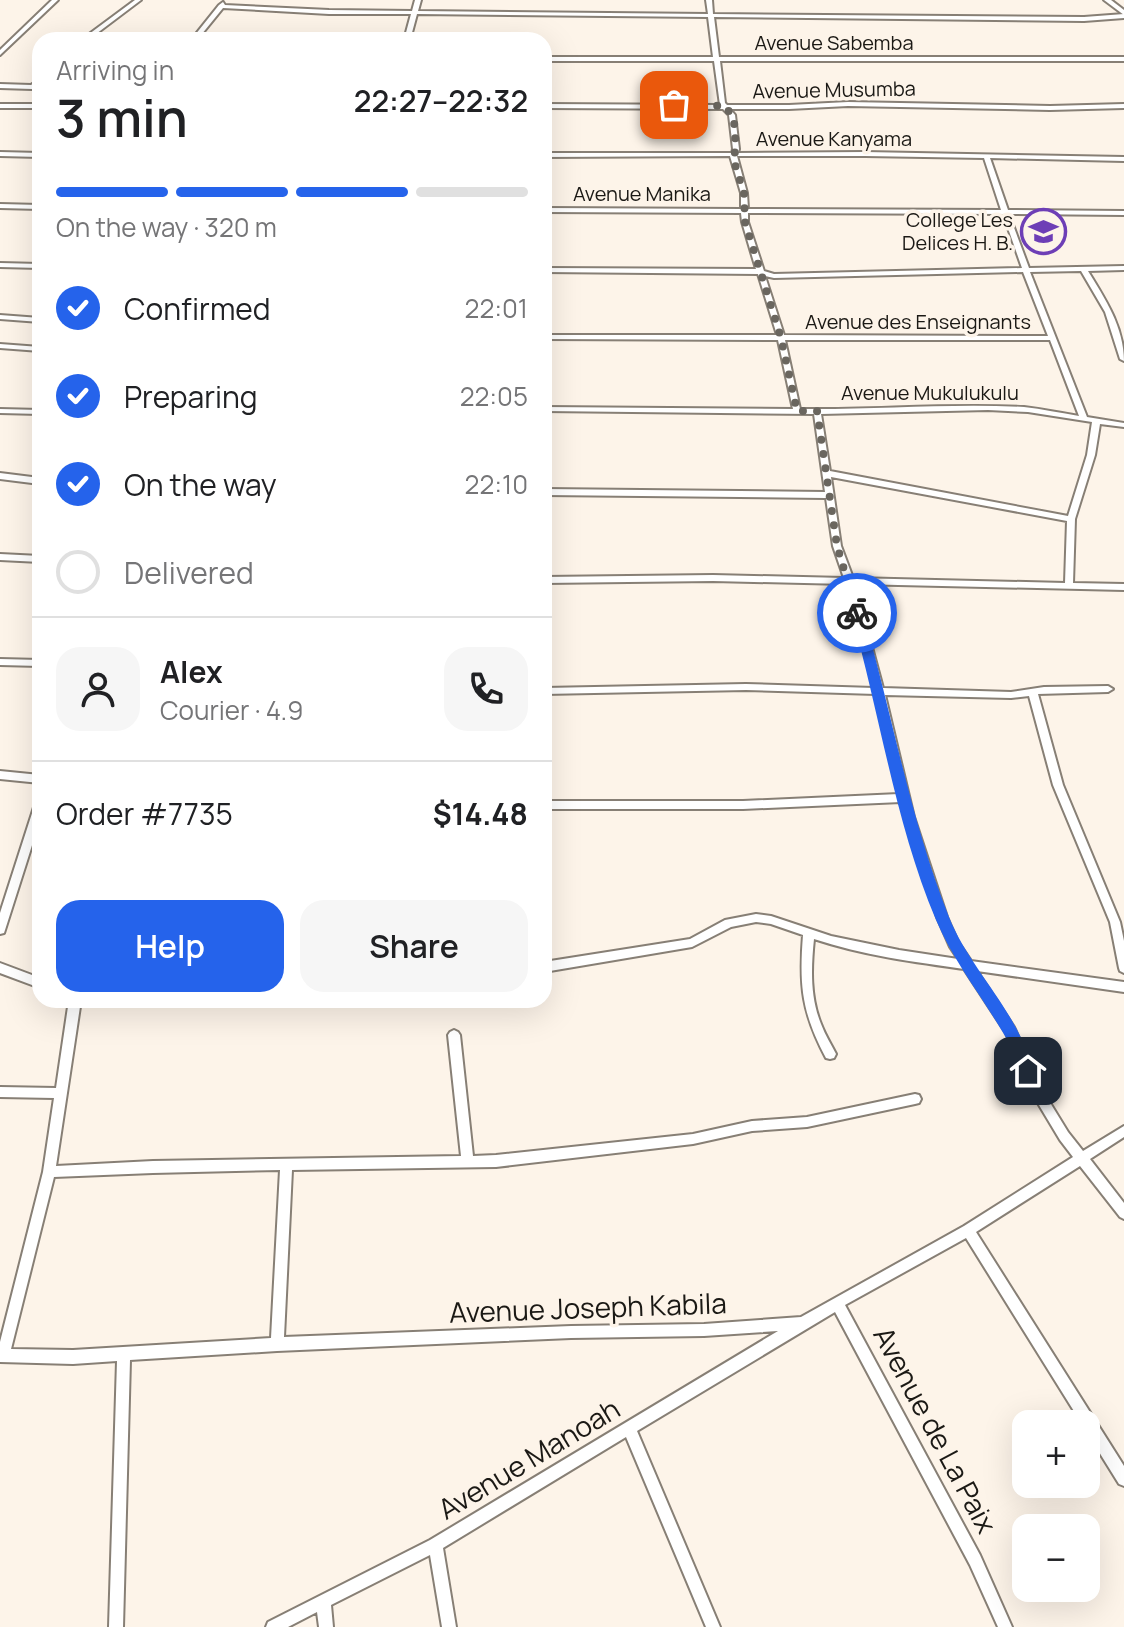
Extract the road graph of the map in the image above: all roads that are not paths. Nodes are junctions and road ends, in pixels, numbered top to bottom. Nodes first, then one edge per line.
1 (55, 0) edge
2 (138, 0) edge
3 (226, 0) edge
4 (418, 0) edge
5 (709, 0) edge
6 (1107, 0) edge
7 (221, 6) junction
8 (414, 12) junction
9 (1124, 14) edge
10 (710, 15) junction
11 (95, 32) edge
12 (200, 32) edge
13 (409, 32) edge
14 (0, 53) edge
15 (552, 59) edge
16 (717, 59) junction
17 (1124, 59) edge
18 (32, 84) edge
19 (0, 86) edge
20 (0, 106) edge
21 (32, 106) edge
22 (552, 106) edge
23 (726, 106) junction
24 (1124, 106) edge
25 (0, 154) edge
26 (32, 155) edge
27 (552, 155) edge
28 (733, 156) junction
29 (986, 156) junction
30 (1124, 159) edge
31 (0, 206) edge
32 (32, 207) edge
33 (552, 210) edge
34 (745, 211) junction
35 (1005, 213) junction
36 (1124, 213) edge
37 (0, 265) edge
38 (32, 266) edge
39 (1124, 268) edge
40 (552, 270) edge
41 (1084, 270) junction
42 (761, 272) junction
43 (1027, 272) junction
44 (0, 317) edge
45 (32, 319) edge
46 (552, 337) edge
47 (781, 338) junction
48 (1053, 338) junction
49 (0, 346) edge
50 (32, 348) edge
51 (1124, 359) edge
52 (552, 409) edge
53 (0, 411) edge
54 (797, 411) junction
55 (817, 411) junction
56 (32, 412) edge
57 (1084, 419) junction
58 (1096, 421) junction
59 (1124, 425) edge
60 (825, 473) junction
61 (0, 476) edge
62 (32, 480) edge
63 (552, 492) edge
64 (827, 495) junction
65 (1071, 519) junction
66 (0, 557) edge
67 (32, 559) edge
68 (552, 580) edge
69 (850, 583) junction
70 (1069, 586) junction
71 (1124, 587) edge
72 (0, 662) edge
73 (32, 663) edge
74 (1108, 689) dead end
75 (552, 691) edge
76 (880, 692) junction
77 (1033, 693) junction
78 (0, 775) edge
79 (32, 778) edge
80 (904, 798) junction
81 (552, 805) edge
82 (32, 829) edge
83 (0, 930) edge
84 (809, 933) junction
85 (552, 966) edge
86 (971, 966) junction
87 (0, 968) edge
88 (1124, 968) edge
89 (32, 980) edge
90 (1124, 987) edge
91 (74, 1008) edge
92 (454, 1035) dead end
93 (830, 1054) dead end
94 (0, 1092) edge
95 (61, 1093) junction
96 (915, 1099) dead end
97 (1124, 1131) edge
98 (1081, 1159) junction
99 (468, 1162) junction
100 (286, 1165) junction
101 (49, 1172) junction
102 (1124, 1213) edge
103 (968, 1230) junction
104 (837, 1303) junction
105 (805, 1322) junction
106 (277, 1344) junction
107 (124, 1355) junction
108 (2, 1356) edge
109 (630, 1430) junction
110 (1124, 1479) edge
111 (435, 1545) junction
112 (323, 1601) junction
113 (116, 1627) edge
114 (273, 1627) edge
115 (326, 1627) edge
116 (449, 1627) edge
117 (713, 1627) edge
118 (1005, 1627) edge

1 - 14 street
2 - 11 street
3 - 7 street
4 - 8 street
5 - 10 street
6 - 9 street
7 - 8 street
7 - 12 street
8 - 10 street
8 - 13 street
9 - 10 street
10 - 16 street
15 - 16 street, Avenue Sabemba
16 - 17 street, Avenue Sabemba
16 - 23 street
18 - 19 street
20 - 21 street
22 - 23 street, Avenue Musumba
23 - 24 street, Avenue Musumba
23 - 28 street
25 - 26 street
27 - 28 street, Avenue Kanyama
28 - 29 street, Avenue Kanyama
28 - 34 street
29 - 30 street, Avenue Kanyama
29 - 35 street
31 - 32 street
33 - 34 street, Avenue Manika
34 - 35 street, Avenue Manika
34 - 42 street
35 - 36 street, Avenue Manika
35 - 43 street
37 - 38 street
39 - 41 street
40 - 42 street
41 - 43 street
41 - 51 street
42 - 43 street
42 - 47 street
43 - 48 street
44 - 45 street
46 - 47 street, Avenue des Enseignants
47 - 48 street, Avenue des Enseignants
47 - 54 street
48 - 57 street
49 - 50 street
52 - 54 street, Avenue Mukulukulu
53 - 56 street
54 - 55 street, Avenue Mukulukulu
55 - 57 street, Avenue Mukulukulu
55 - 60 street
57 - 58 street, Avenue Mukulukulu
58 - 59 street, Avenue Mukulukulu
58 - 65 street
60 - 64 street
60 - 65 street
61 - 62 street
63 - 64 street
64 - 69 street
65 - 70 street
66 - 67 street
68 - 69 street
69 - 70 street
69 - 76 street
70 - 71 street
72 - 73 street
74 - 77 street
75 - 76 street
76 - 77 street
76 - 80 street
77 - 88 street
78 - 79 street
80 - 81 street
80 - 86 street
82 - 83 street
84 - 85 street
84 - 86 street
84 - 93 street
86 - 90 street
86 - 98 street
87 - 89 street
91 - 95 street
92 - 99 street
94 - 95 street
95 - 101 street
96 - 99 street
97 - 98 street, Avenue Joseph Kabila
98 - 102 street
98 - 103 street, Avenue Joseph Kabila
99 - 100 street
100 - 101 street
100 - 106 street
101 - 108 street
103 - 104 street, Avenue Joseph Kabila
103 - 110 street
104 - 105 street, Avenue Joseph Kabila
104 - 118 street, Avenue de La Paix
105 - 106 street, Avenue Joseph Kabila
105 - 109 street, Avenue Manoah
106 - 107 street, Avenue Joseph Kabila
107 - 108 street, Avenue Joseph Kabila
107 - 113 street
109 - 111 street, Avenue Manoah
109 - 117 street
111 - 112 street, Avenue Manoah
111 - 116 street
112 - 114 street, Avenue Manoah
112 - 115 street

